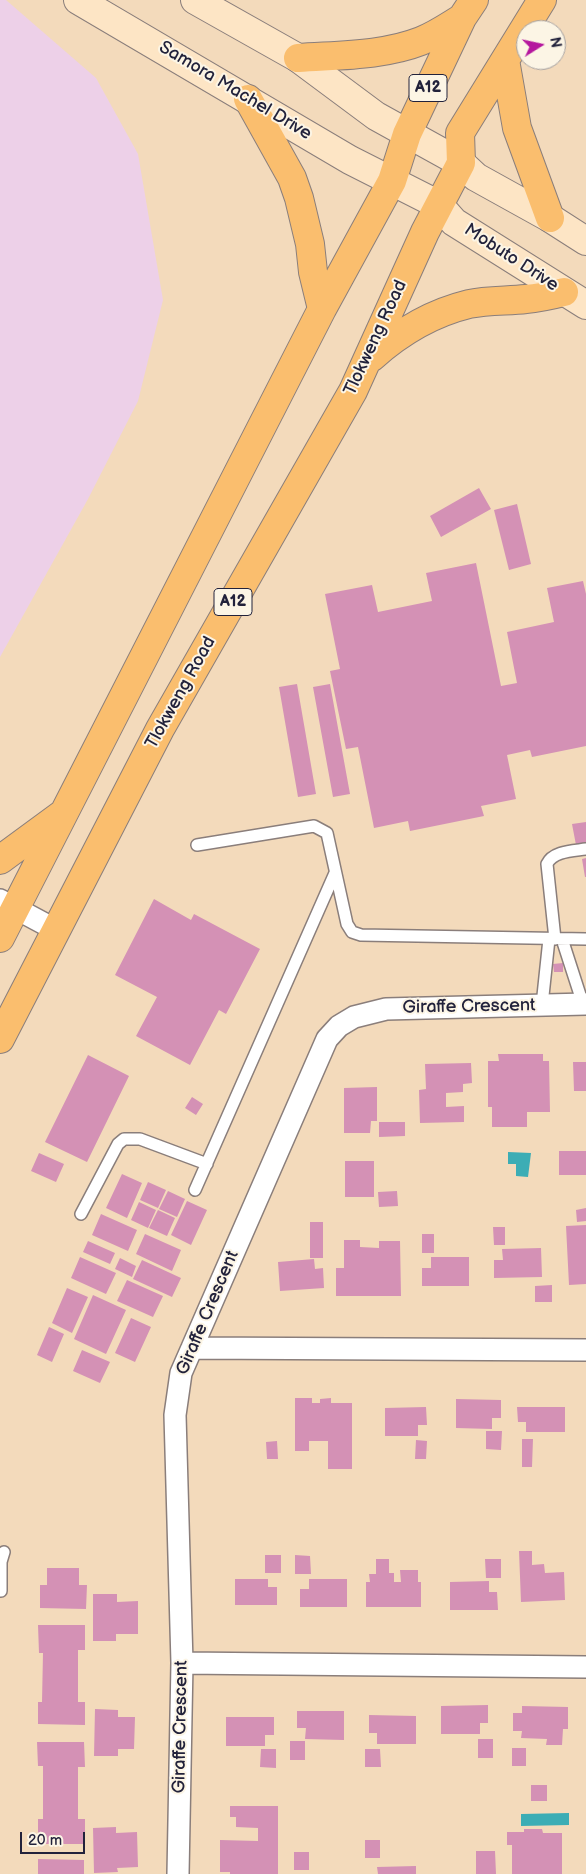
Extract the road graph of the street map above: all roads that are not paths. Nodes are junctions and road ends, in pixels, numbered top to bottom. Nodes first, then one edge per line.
1 (78, 0) edge
2 (195, 0) edge
3 (542, 0) edge
4 (468, 9) edge
5 (298, 58) junction
6 (505, 60) junction
7 (248, 99) junction
8 (407, 134) junction
9 (461, 162) junction
10 (392, 181) junction
11 (439, 205) junction
12 (550, 218) junction
13 (586, 241) edge
14 (575, 299) edge
15 (322, 309) junction
16 (353, 391) junction
17 (64, 813) junction
18 (197, 845) dead end
19 (586, 849) edge
20 (0, 860) edge
21 (336, 873) junction
22 (8, 904) edge
23 (56, 930) junction
24 (0, 938) edge
25 (555, 939) junction
26 (586, 939) edge
27 (584, 1004) edge
28 (542, 1005) junction
29 (0, 1039) edge
30 (207, 1164) junction
31 (195, 1190) dead end
32 (80, 1214) dead end
33 (192, 1348) junction
34 (586, 1350) edge
35 (4, 1552) dead end
36 (1, 1591) edge
37 (182, 1663) junction
38 (586, 1667) edge
39 (178, 1874) edge

1 - 7 main road, Samora Machel Drive
2 - 5 main road
3 - 6 main road, A12
4 - 5 main road
4 - 8 main road, A12
5 - 8 main road
6 - 9 main road, A12
6 - 12 main road
7 - 10 main road, Samora Machel Drive
7 - 15 main road
8 - 9 main road
8 - 10 main road, A12
9 - 11 main road, Tlokweng Road / A12
9 - 12 main road
10 - 11 main road, Samora Machel Drive
10 - 15 main road, A12
11 - 14 main road, Mobuto Drive
11 - 16 main road, Tlokweng Road / A12
12 - 13 main road
14 - 16 main road
15 - 17 main road, A12
16 - 23 main road, Tlokweng Road / A12
17 - 20 main road
17 - 22 main road, A12
18 - 21 lane
19 - 25 lane
21 - 25 lane
21 - 30 lane
22 - 23 street
22 - 24 main road, A12
23 - 29 main road, Tlokweng Road / A12
25 - 26 lane
25 - 27 lane
25 - 28 lane
27 - 28 street, Giraffe Crescent
28 - 33 street, Giraffe Crescent
30 - 31 lane
30 - 32 lane
33 - 34 street
33 - 37 street, Giraffe Crescent
35 - 36 lane
37 - 38 street
37 - 39 street, Giraffe Crescent

